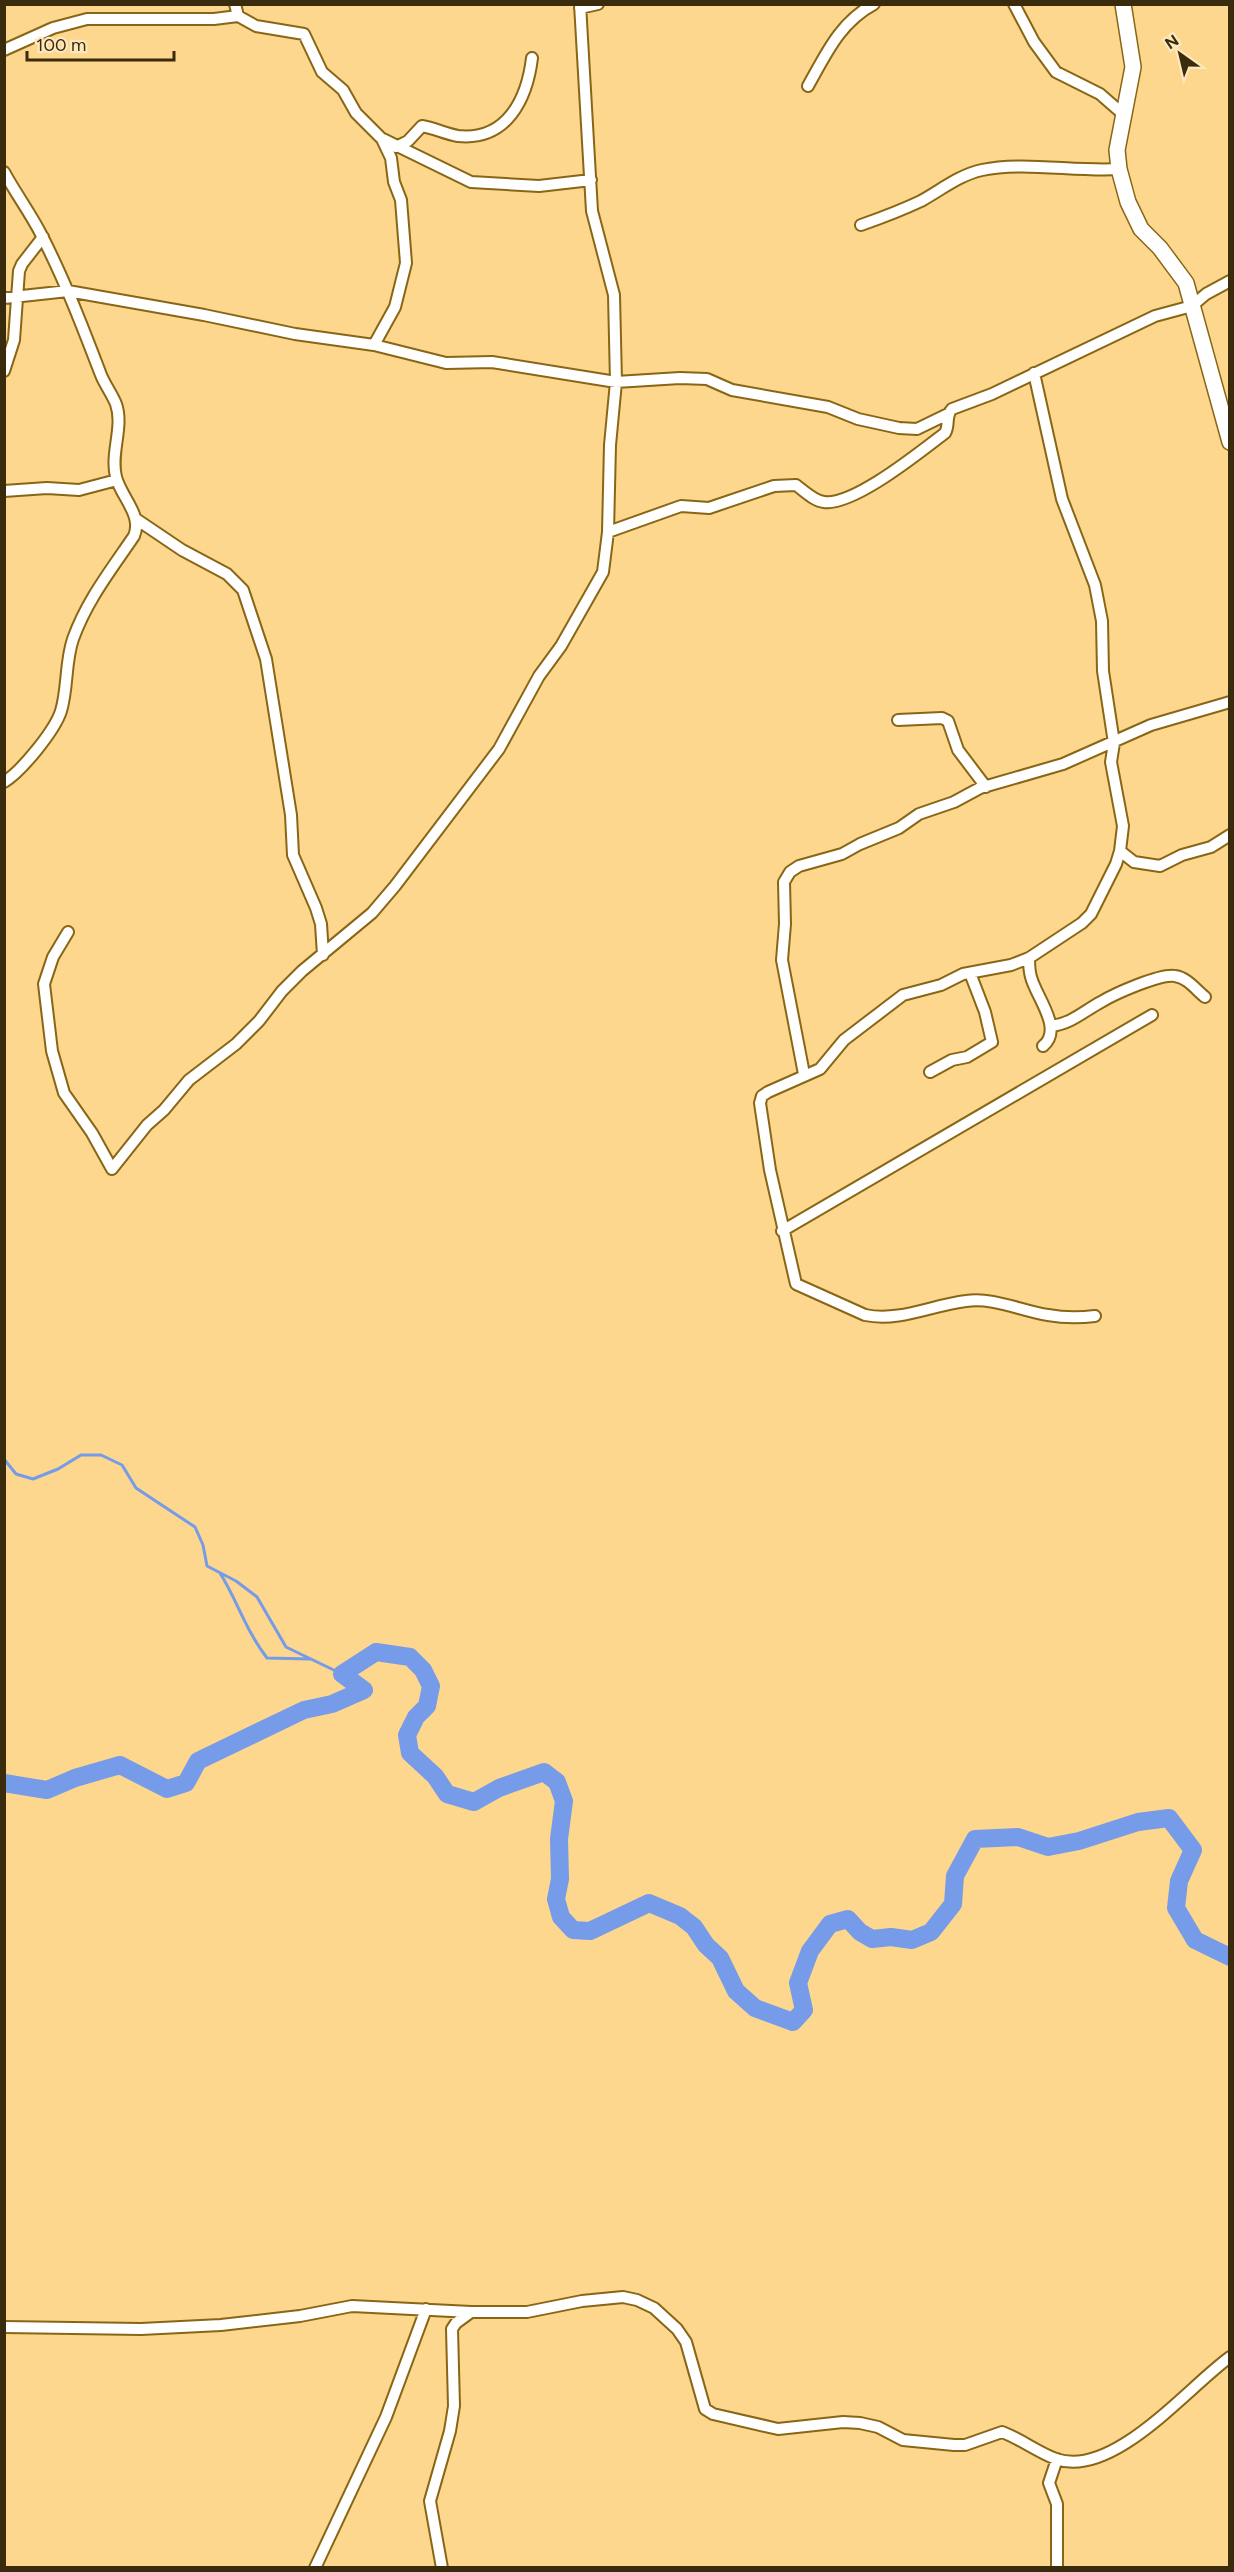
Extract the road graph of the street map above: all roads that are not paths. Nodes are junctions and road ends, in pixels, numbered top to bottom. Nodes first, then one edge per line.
1 (235, 4) edge
2 (598, 4) edge
3 (874, 4) edge
4 (1014, 4) edge
5 (1123, 4) edge
6 (580, 6) edge
7 (238, 16) junction
8 (4, 50) edge
9 (531, 58) dead end
10 (808, 86) dead end
11 (1124, 115) junction
12 (382, 139) junction
13 (396, 147) junction
14 (1119, 170) junction
15 (4, 172) edge
16 (591, 180) junction
17 (861, 225) dead end
18 (43, 237) junction
19 (1230, 281) edge
20 (68, 291) junction
21 (19, 296) junction
22 (4, 298) edge
23 (1192, 306) junction
24 (374, 345) junction
25 (4, 371) edge
26 (1034, 373) junction
27 (616, 382) junction
28 (1224, 408) edge
29 (948, 414) junction
30 (1230, 442) edge
31 (117, 480) junction
32 (4, 491) edge
33 (136, 519) junction
34 (608, 532) junction
35 (1230, 702) edge
36 (898, 720) dead end
37 (1114, 743) junction
38 (4, 782) edge
39 (986, 787) junction
40 (1230, 835) edge
41 (1120, 851) junction
42 (68, 932) dead end
43 (323, 955) junction
44 (1029, 957) junction
45 (970, 973) junction
46 (1206, 997) dead end
47 (1152, 1015) dead end
48 (1051, 1026) junction
49 (1043, 1046) dead end
50 (930, 1072) dead end
51 (804, 1074) junction
52 (782, 1230) junction
53 (1095, 1316) dead end
54 (426, 2309) junction
55 (471, 2312) junction
56 (4, 2326) edge
57 (1230, 2356) edge
58 (1057, 2459) junction
59 (315, 2568) edge
60 (442, 2568) edge
61 (1057, 2568) edge

1 - 7 street
2 - 6 street
3 - 10 street
4 - 11 street
5 - 11 street
6 - 16 street
7 - 8 street
7 - 12 street
9 - 13 street
11 - 14 street
12 - 13 street
12 - 24 street
13 - 16 street
14 - 17 street
14 - 23 street
15 - 18 street
16 - 27 street
18 - 20 street
18 - 21 street
19 - 23 street
20 - 21 street
20 - 24 street
20 - 31 street
21 - 22 street
21 - 25 street
23 - 26 street
23 - 28 street
24 - 27 street
26 - 29 street
26 - 37 street
27 - 29 street
27 - 34 street
28 - 30 street
29 - 34 street
31 - 32 street
31 - 33 street
33 - 38 street
33 - 43 street
34 - 43 street
35 - 37 street
36 - 39 street
37 - 39 street
37 - 41 street
39 - 51 street
40 - 41 street
41 - 44 street
42 - 43 street
44 - 45 street
44 - 48 street
45 - 50 street
45 - 51 street
46 - 48 street
47 - 52 street
48 - 49 street
51 - 52 street
52 - 53 street
54 - 55 street
54 - 56 street
54 - 59 street
55 - 58 street
55 - 60 street
57 - 58 street
58 - 61 street

